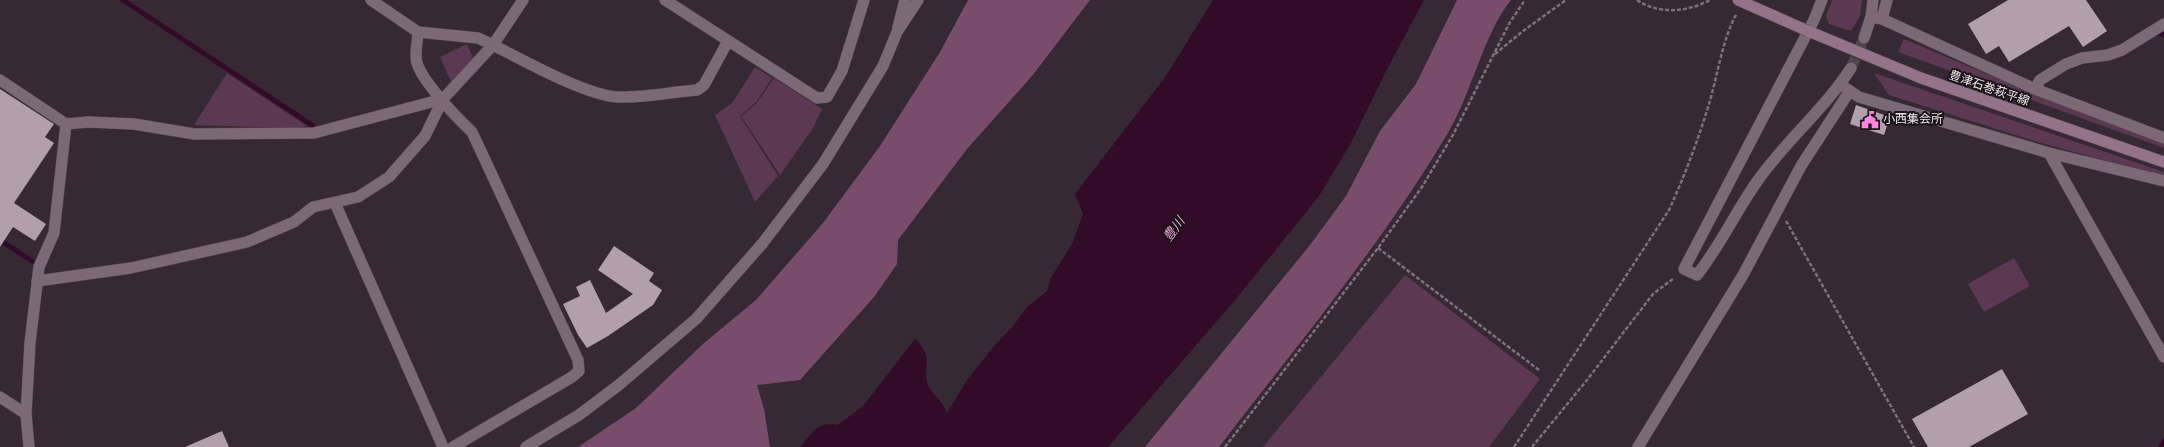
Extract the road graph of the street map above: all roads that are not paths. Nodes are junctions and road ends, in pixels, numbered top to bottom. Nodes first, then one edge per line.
1 (371, 0) edge
2 (523, 0) edge
3 (665, 0) edge
4 (864, 0) edge
5 (904, 0) edge
6 (918, 0) edge
7 (1822, 0) edge
8 (1873, 0) edge
9 (1887, 0) edge
10 (1738, 6) edge
11 (1876, 18) junction
12 (2164, 24) edge
13 (1808, 31) junction
14 (418, 32) junction
15 (897, 32) junction
16 (1864, 38) tunnel mouth
17 (728, 41) junction
18 (494, 45) junction
19 (1851, 68) tunnel mouth
20 (0, 80) edge
21 (1841, 84) junction
22 (2036, 89) junction
23 (1849, 92) junction
24 (443, 99) junction
25 (66, 124) junction
26 (2164, 138) edge
27 (2049, 153) junction
28 (2164, 162) edge
29 (2164, 181) edge
30 (335, 203) junction
31 (37, 281) junction
32 (2164, 357) edge
33 (0, 397) edge
34 (26, 414) junction
35 (29, 447) edge
36 (443, 447) edge
37 (453, 447) edge
38 (526, 447) edge
39 (1638, 447) edge

1 - 14 street
2 - 18 street
3 - 17 street
4 - 17 street
5 - 15 street
6 - 15 street
7 - 13 street
8 - 11 street
9 - 11 street
10 - 13 main road, 豊津石巻萩平線, bridge
11 - 16 street
11 - 22 street
12 - 22 street
13 - 21 street
13 - 28 main road, 豊津石巻萩平線
14 - 18 street
14 - 24 street
15 - 38 street
17 - 18 street
18 - 24 street
19 - 21 street
20 - 25 street
21 - 23 street
22 - 26 street
23 - 27 street
23 - 39 street
24 - 25 street
24 - 30 street
24 - 37 street
25 - 31 street
27 - 29 street
27 - 32 street
30 - 31 street
30 - 36 street
31 - 34 street
33 - 34 street
34 - 35 street

